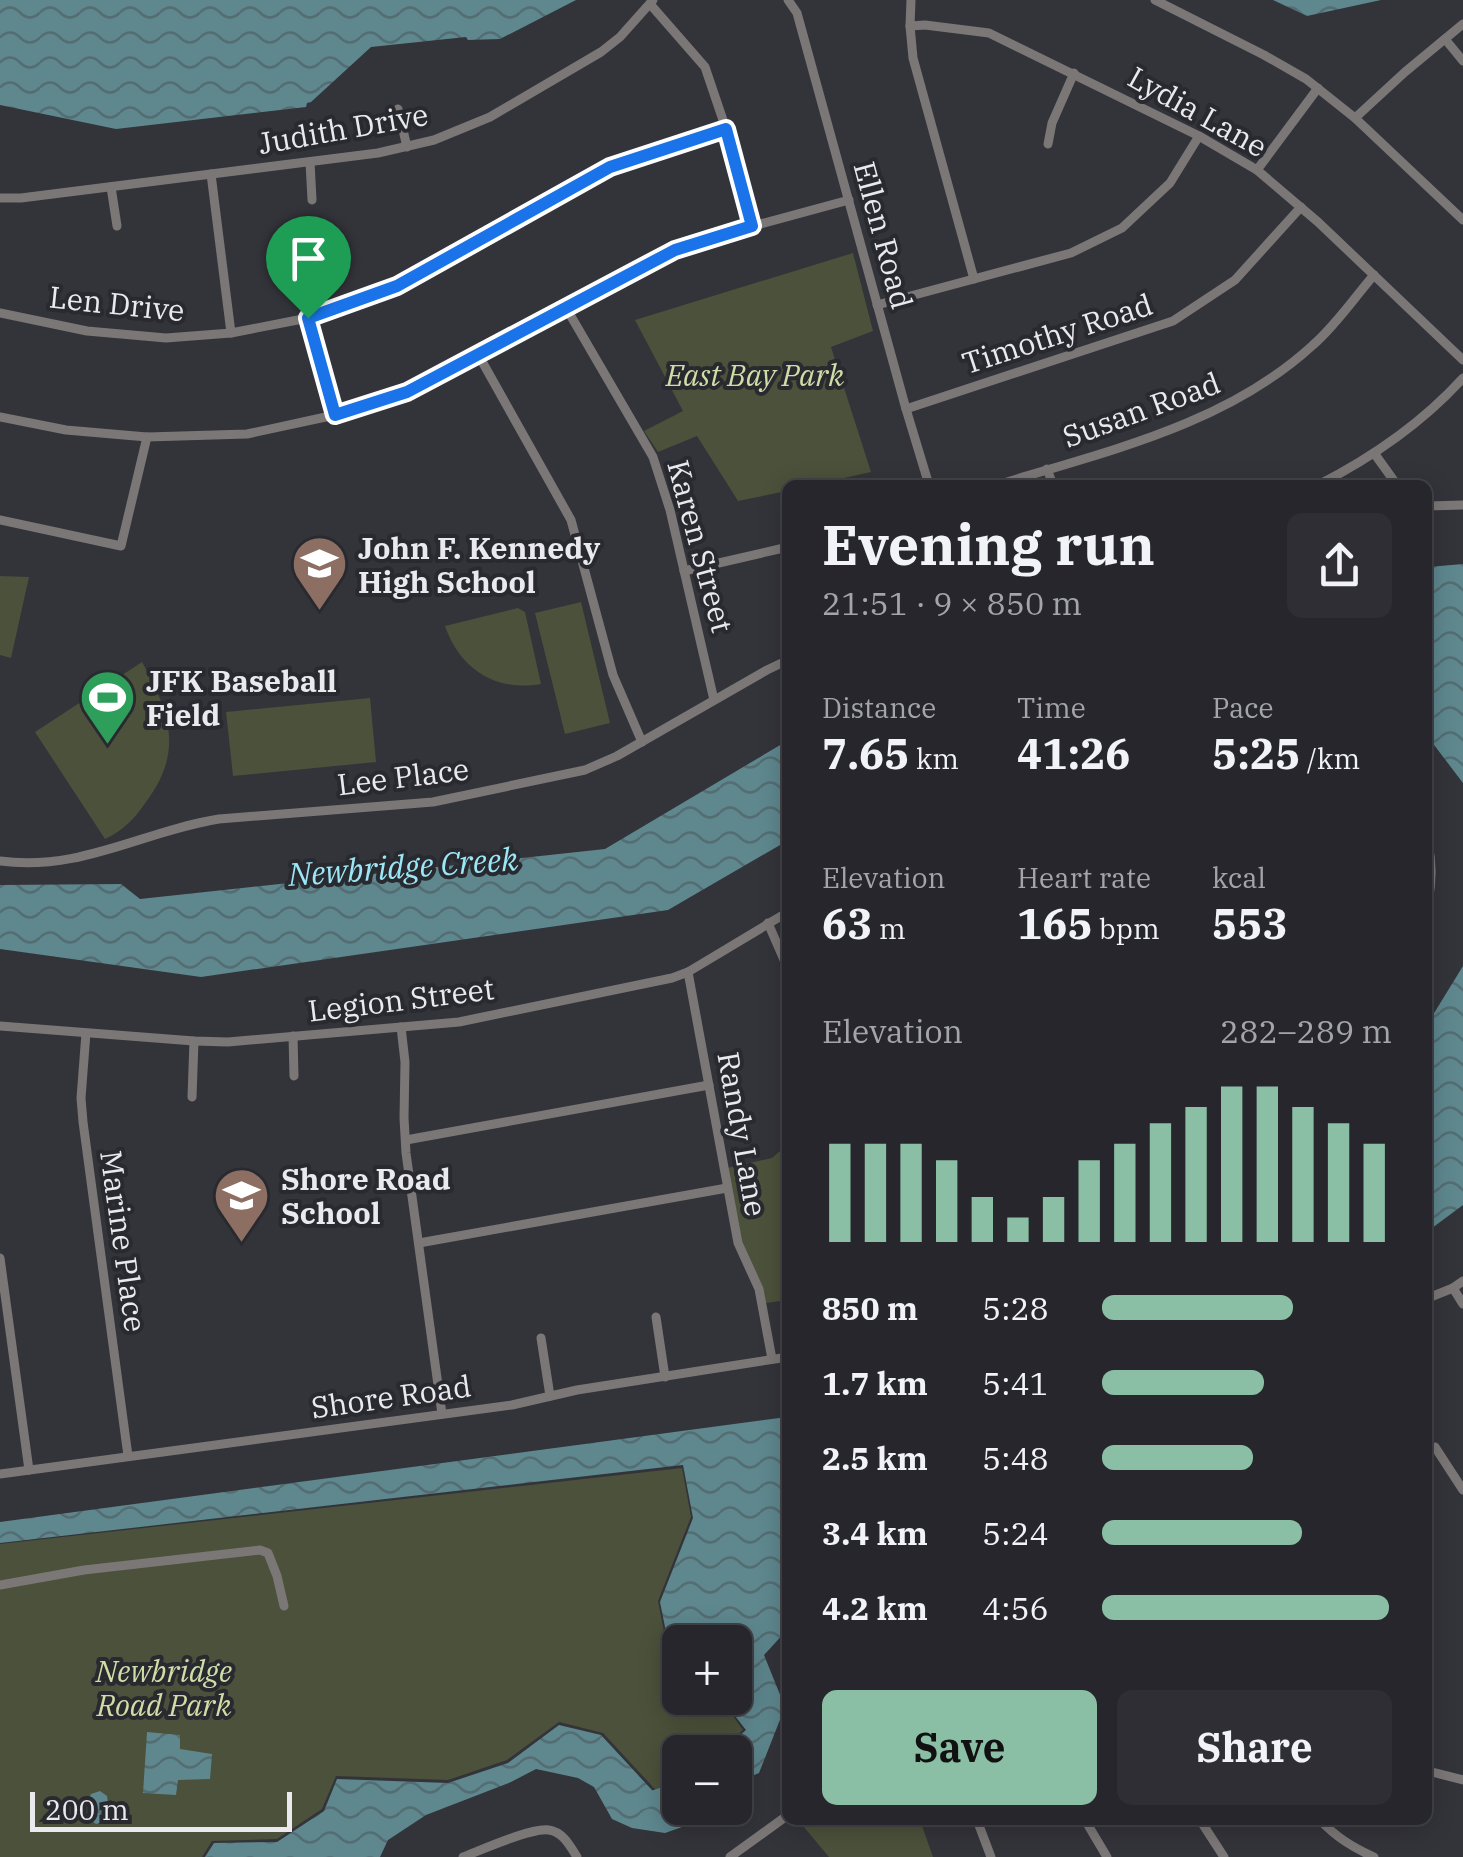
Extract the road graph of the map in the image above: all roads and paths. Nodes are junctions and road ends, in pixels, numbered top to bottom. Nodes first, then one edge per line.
1 (788, 0) edge
2 (911, 0) edge
3 (1155, 0) edge
4 (652, 2) edge
5 (1463, 24) edge
6 (910, 26) junction
7 (1445, 39) junction
8 (1463, 62) edge
9 (1074, 73) junction
10 (1318, 88) junction
11 (398, 109) dead end
12 (1355, 118) junction
13 (726, 129) junction
14 (1199, 136) junction
15 (1048, 144) dead end
16 (407, 147) junction
17 (310, 162) junction
18 (1257, 170) junction
19 (212, 174) junction
20 (111, 186) junction
21 (0, 198) edge
22 (312, 200) dead end
23 (849, 200) junction
24 (1301, 207) junction
25 (1463, 220) edge
26 (117, 226) dead end
27 (752, 226) junction
28 (1374, 275) junction
29 (974, 279) junction
30 (877, 305) junction
31 (566, 306) junction
32 (0, 312) edge
33 (308, 318) junction
34 (231, 333) junction
35 (479, 356) junction
36 (1463, 360) edge
37 (1463, 378) edge
38 (906, 410) junction
39 (335, 415) junction
40 (0, 417) edge
41 (147, 437) junction
42 (1374, 454) junction
43 (1047, 470) junction
44 (927, 480) edge
45 (1014, 480) edge
46 (1050, 480) edge
47 (1328, 480) edge
48 (1393, 480) edge
49 (1463, 504) edge
50 (1432, 506) edge
51 (0, 520) edge
52 (782, 548) edge
53 (684, 570) junction
54 (782, 663) edge
55 (714, 700) junction
56 (642, 742) junction
57 (0, 861) edge
58 (782, 915) edge
59 (768, 923) junction
60 (782, 955) edge
61 (688, 972) junction
62 (0, 1026) edge
63 (402, 1027) junction
64 (86, 1032) junction
65 (294, 1036) junction
66 (194, 1041) junction
67 (294, 1076) dead end
68 (709, 1085) junction
69 (192, 1097) dead end
70 (406, 1140) junction
71 (727, 1188) junction
72 (419, 1243) junction
73 (0, 1258) edge
74 (1463, 1281) edge
75 (1453, 1288) junction
76 (1432, 1296) edge
77 (1463, 1304) edge
78 (656, 1318) dead end
79 (541, 1338) dead end
80 (782, 1358) edge
81 (772, 1359) junction
82 (665, 1376) junction
83 (550, 1396) junction
84 (442, 1414) junction
85 (1435, 1447) dead end
86 (128, 1456) junction
87 (29, 1470) junction
88 (0, 1474) edge
89 (1463, 1490) edge
90 (0, 1585) edge
91 (284, 1606) dead end
92 (1432, 1772) edge
93 (1463, 1780) edge
94 (782, 1820) edge
95 (979, 1825) edge
96 (1088, 1825) edge
97 (1203, 1825) edge
98 (1324, 1825) edge
99 (744, 1853) edge
100 (463, 1857) edge
101 (577, 1857) edge
102 (730, 1857) edge
103 (991, 1857) edge
104 (1107, 1857) edge
105 (1224, 1857) edge
106 (1374, 1857) edge

1 - 23 street, Ellen Road
2 - 6 street
3 - 10 street
4 - 13 street
4 - 16 street, Judith Drive
5 - 7 street
6 - 9 street, Lydia Lane
6 - 29 street
7 - 8 street
7 - 12 street
9 - 14 street, Lydia Lane
9 - 15 street
10 - 12 street
10 - 18 street
11 - 16 street
12 - 25 street
13 - 27 street
13 - 33 street, Len Drive
14 - 18 street, Lydia Lane
14 - 29 street
16 - 17 street, Judith Drive
17 - 19 street, Judith Drive
17 - 22 street
18 - 24 street, Lydia Lane
19 - 20 street, Judith Drive
19 - 34 street
20 - 21 street, Judith Drive
20 - 26 street
23 - 27 street
23 - 30 street, Ellen Road
24 - 28 street, Lydia Lane
24 - 38 street, Timothy Road
27 - 31 street
28 - 36 street, Lydia Lane
28 - 43 street, Susan Road
29 - 30 street
30 - 38 street, Ellen Road
31 - 35 street
31 - 53 street, Karen Street
32 - 34 street, Len Drive
33 - 34 street, Len Drive
33 - 39 street
35 - 39 street
35 - 56 street
37 - 42 street
38 - 44 street, Ellen Road
39 - 41 street
40 - 41 street
41 - 51 street
42 - 47 street
42 - 48 street
43 - 45 street, Susan Road
43 - 46 street
49 - 50 street
52 - 53 street
53 - 55 street, Karen Street
54 - 55 street, Lee Place
55 - 56 street, Lee Place
56 - 57 street, Lee Place
58 - 59 street, Legion Street
59 - 60 street
59 - 61 street, Legion Street
61 - 63 street, Legion Street
61 - 68 street, Randy Lane
62 - 64 street, Legion Street
63 - 65 street, Legion Street
63 - 70 street
64 - 66 street, Legion Street
64 - 86 street, Marine Place
65 - 66 street, Legion Street
65 - 67 street
66 - 69 street
68 - 70 street
68 - 71 street, Randy Lane
70 - 72 street
71 - 72 street
71 - 81 street, Randy Lane
72 - 84 street
73 - 87 street
74 - 75 street
75 - 76 street
75 - 77 street
78 - 82 street
79 - 83 street
80 - 81 street, Shore Road
81 - 82 street, Shore Road
82 - 83 street, Shore Road
83 - 84 street, Shore Road
84 - 86 street, Shore Road
85 - 89 street
86 - 87 street, Shore Road
87 - 88 street, Shore Road
90 - 91 street
92 - 93 street
94 - 99 street
95 - 103 street
96 - 104 street
97 - 105 street
98 - 106 street
99 - 102 street
100 - 101 street

